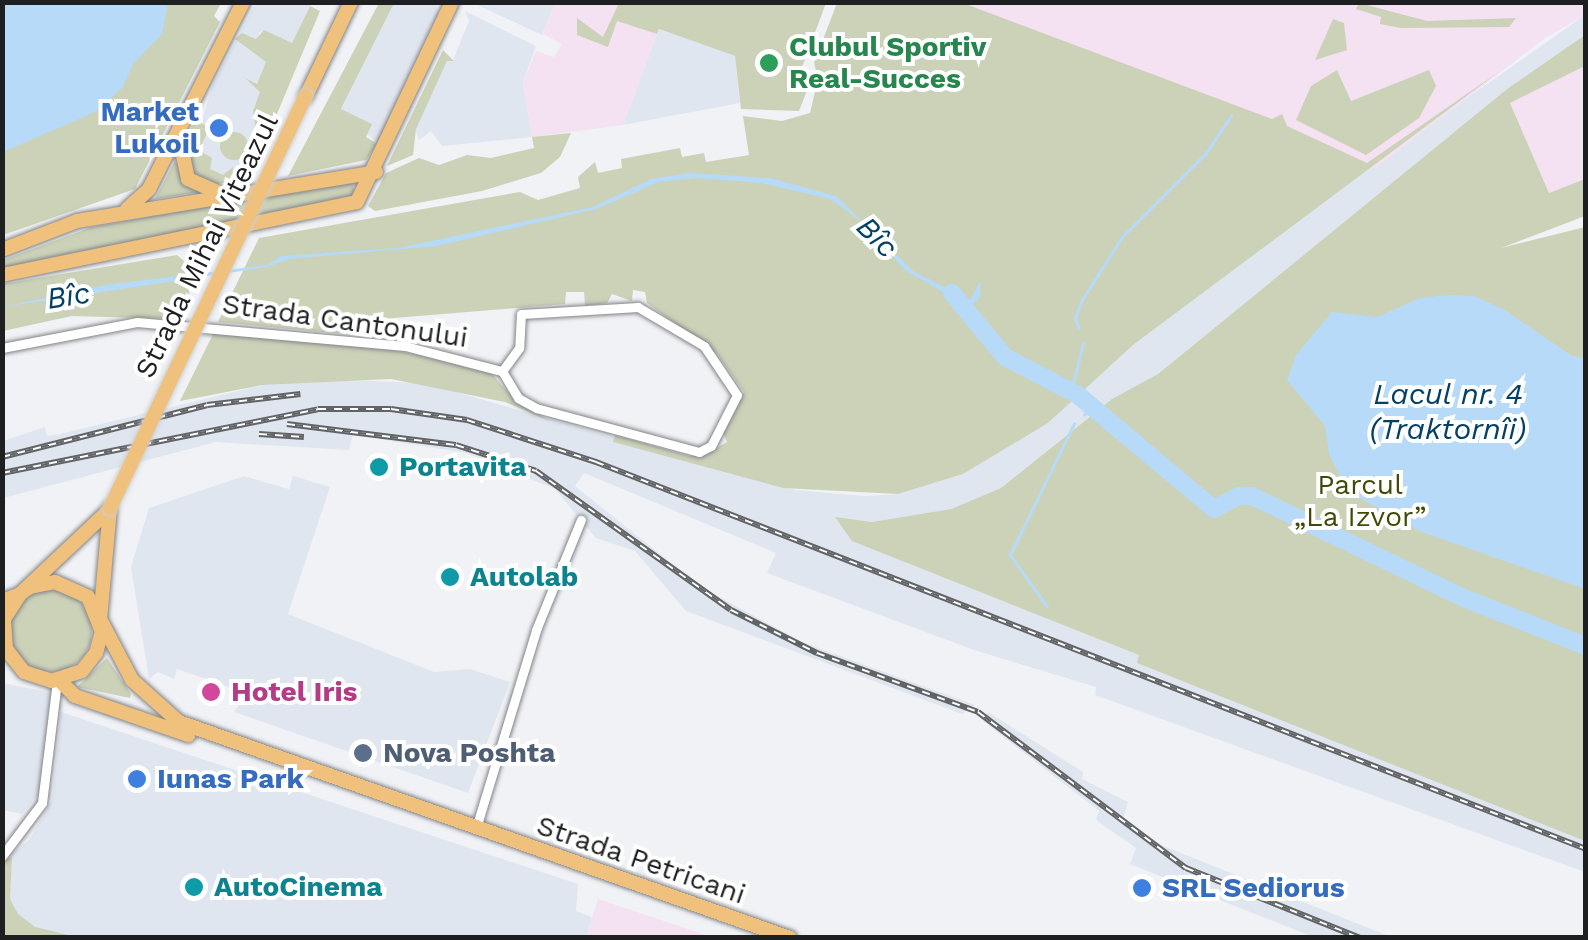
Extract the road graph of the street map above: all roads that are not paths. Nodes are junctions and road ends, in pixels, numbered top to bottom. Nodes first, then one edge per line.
1 (243, 2) edge
2 (440, 2) edge
3 (452, 2) edge
4 (348, 5) edge
5 (446, 23) junction
6 (180, 130) junction
7 (384, 154) junction
8 (376, 172) junction
9 (343, 176) junction
10 (233, 194) junction
11 (117, 214) junction
12 (2, 250) edge
13 (2, 275) edge
14 (2, 348) edge
15 (502, 370) junction
16 (109, 509) junction
17 (581, 520) dead end
18 (20, 594) junction
19 (2, 601) edge
20 (100, 619) junction
21 (2, 672) edge
22 (37, 678) junction
23 (58, 680) junction
24 (223, 743) junction
25 (475, 830) junction
26 (2, 856) edge
27 (790, 938) edge

1 - 6 main road
2 - 5 main road
3 - 5 main road
4 - 16 main road, Strada Mihai Viteazul, bridge
5 - 7 main road
6 - 10 main road
6 - 11 main road
7 - 8 main road
7 - 9 main road
8 - 9 main road
8 - 13 main road
9 - 10 main road
10 - 11 main road
11 - 12 main road
14 - 15 street, Strada Cantonului
15 - 15 street, Strada Cantonului
16 - 18 main road, Strada Mihai Viteazul
16 - 20 main road, Strada Mihai Viteazul
17 - 25 street
18 - 19 main road
18 - 20 main road
18 - 22 main road
20 - 23 main road
20 - 24 main road, Strada Petricani
21 - 22 main road
22 - 23 main road
23 - 24 main road, Strada Petricani
23 - 26 street
24 - 25 main road, Strada Petricani
25 - 27 main road, Strada Petricani

